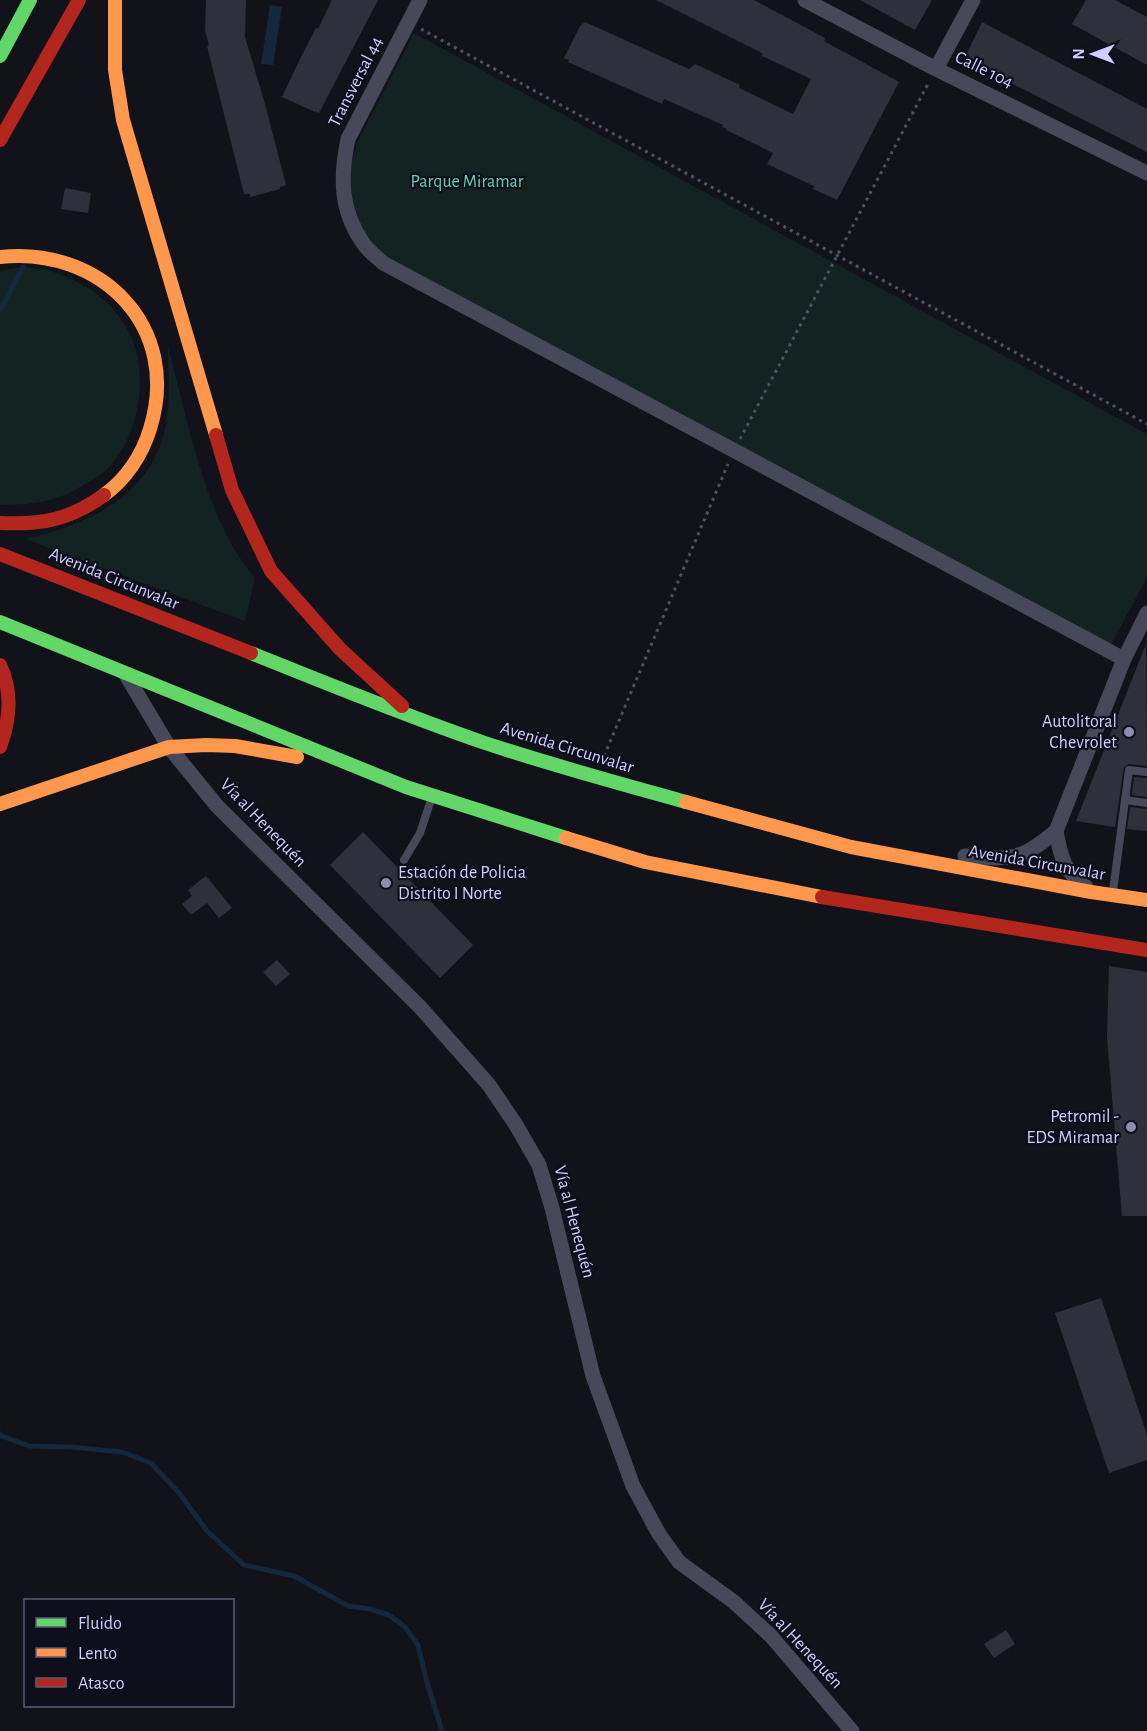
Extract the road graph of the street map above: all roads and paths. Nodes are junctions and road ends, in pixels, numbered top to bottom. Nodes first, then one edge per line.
1 (30, 0) edge
2 (79, 0) edge
3 (115, 0) edge
4 (420, 0) edge
5 (805, 0) edge
6 (973, 0) edge
7 (408, 22) junction
8 (0, 56) edge
9 (936, 69) junction
10 (0, 140) edge
11 (1147, 172) edge
12 (838, 255) junction
13 (0, 257) edge
14 (1147, 424) edge
15 (733, 451) junction
16 (0, 523) edge
17 (0, 554) edge
18 (1147, 613) edge
19 (0, 622) edge
20 (1124, 659) junction
21 (0, 665) edge
22 (124, 673) junction
23 (415, 718) junction
24 (0, 747) edge
25 (169, 747) junction
26 (1147, 772) edge
27 (596, 777) junction
28 (406, 787) junction
29 (433, 796) junction
30 (1125, 800) junction
31 (1147, 803) edge
32 (0, 804) edge
33 (1056, 831) junction
34 (880, 853) junction
35 (404, 860) dead end
36 (1091, 892) junction
37 (1113, 895) junction
38 (1147, 900) edge
39 (1147, 950) edge
40 (852, 1731) edge

1 - 8 main road
2 - 10 main road
3 - 23 main road
4 - 7 street, Transversal 44
5 - 9 street, Calle 104
6 - 9 street
7 - 12 path
7 - 15 street, Transversal 44
9 - 11 street, Calle 104
9 - 12 path
12 - 14 path
12 - 15 path
13 - 16 main road
15 - 20 street, Transversal 44
15 - 27 path
17 - 23 main road, Avenida Circunvalar
18 - 20 street
19 - 22 main road
20 - 33 street
21 - 24 main road
22 - 25 street, Vía al Henequén
22 - 28 main road
23 - 27 main road, Avenida Circunvalar
25 - 28 main road
25 - 32 main road
25 - 40 street, Vía al Henequén
26 - 30 lane
27 - 34 main road, Avenida Circunvalar
28 - 29 main road
29 - 35 lane
29 - 39 main road
30 - 31 lane
30 - 37 lane
33 - 34 street
33 - 36 street
34 - 36 main road, Avenida Circunvalar
36 - 37 main road, Avenida Circunvalar
37 - 38 main road, Avenida Circunvalar

